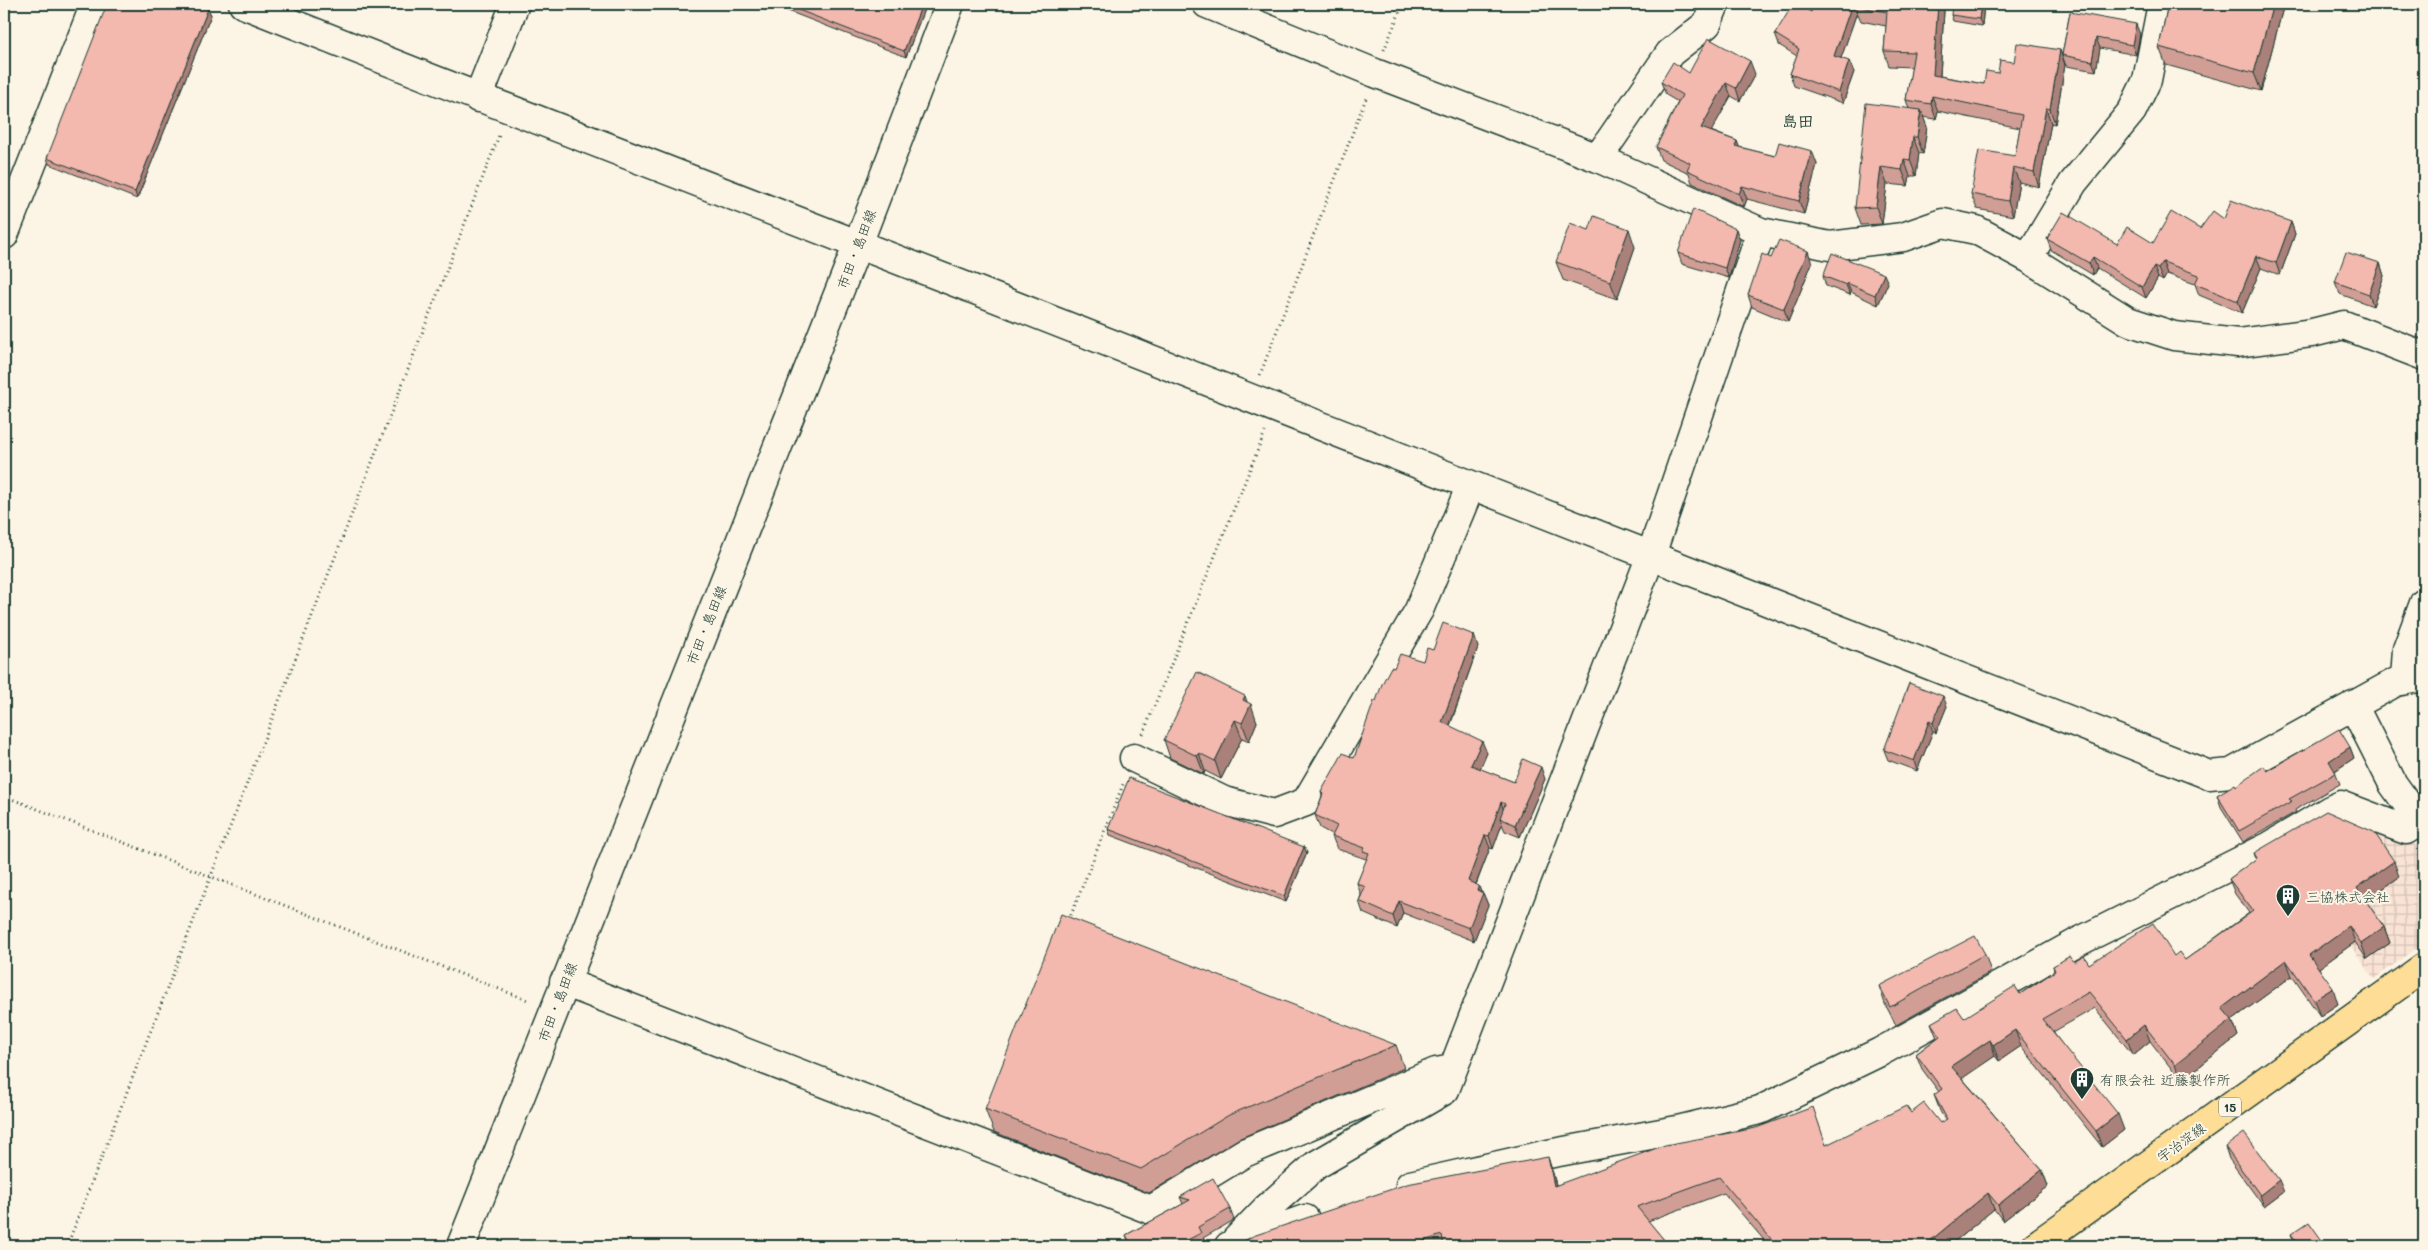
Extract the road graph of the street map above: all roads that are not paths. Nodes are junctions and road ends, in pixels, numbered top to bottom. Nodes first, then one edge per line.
1 (95, 4) edge
2 (244, 4) edge
3 (515, 4) edge
4 (950, 4) edge
5 (1207, 4) edge
6 (1715, 4) edge
7 (2162, 4) edge
8 (478, 98) junction
9 (1598, 158) junction
10 (1761, 232) junction
11 (4, 235) edge
12 (858, 244) junction
13 (2028, 258) junction
14 (2424, 356) edge
15 (1471, 485) junction
16 (1650, 558) junction
17 (2424, 603) edge
18 (2415, 680) edge
19 (2353, 706) junction
20 (1134, 758) dead end
21 (2423, 822) edge
22 (2424, 967) edge
23 (564, 982) junction
24 (1449, 1079) junction
25 (1389, 1190) edge
26 (1326, 1212) edge
27 (1232, 1244) edge
28 (461, 1246) edge
29 (2035, 1246) edge

1 - 11 street
2 - 8 street
3 - 8 street
4 - 12 street, 市田・島田線
5 - 9 street
6 - 9 street
7 - 13 street
8 - 12 street
9 - 10 street
10 - 13 street
10 - 16 street
12 - 15 street
12 - 23 street, 市田・島田線
13 - 14 street
15 - 16 street
15 - 20 street
16 - 19 street
16 - 24 street
17 - 18 street
18 - 19 street
19 - 21 street
21 - 25 street
22 - 29 main road, 宇治淀線 / 15
23 - 24 street
23 - 28 street, 市田・島田線
24 - 27 street
26 - 27 street

